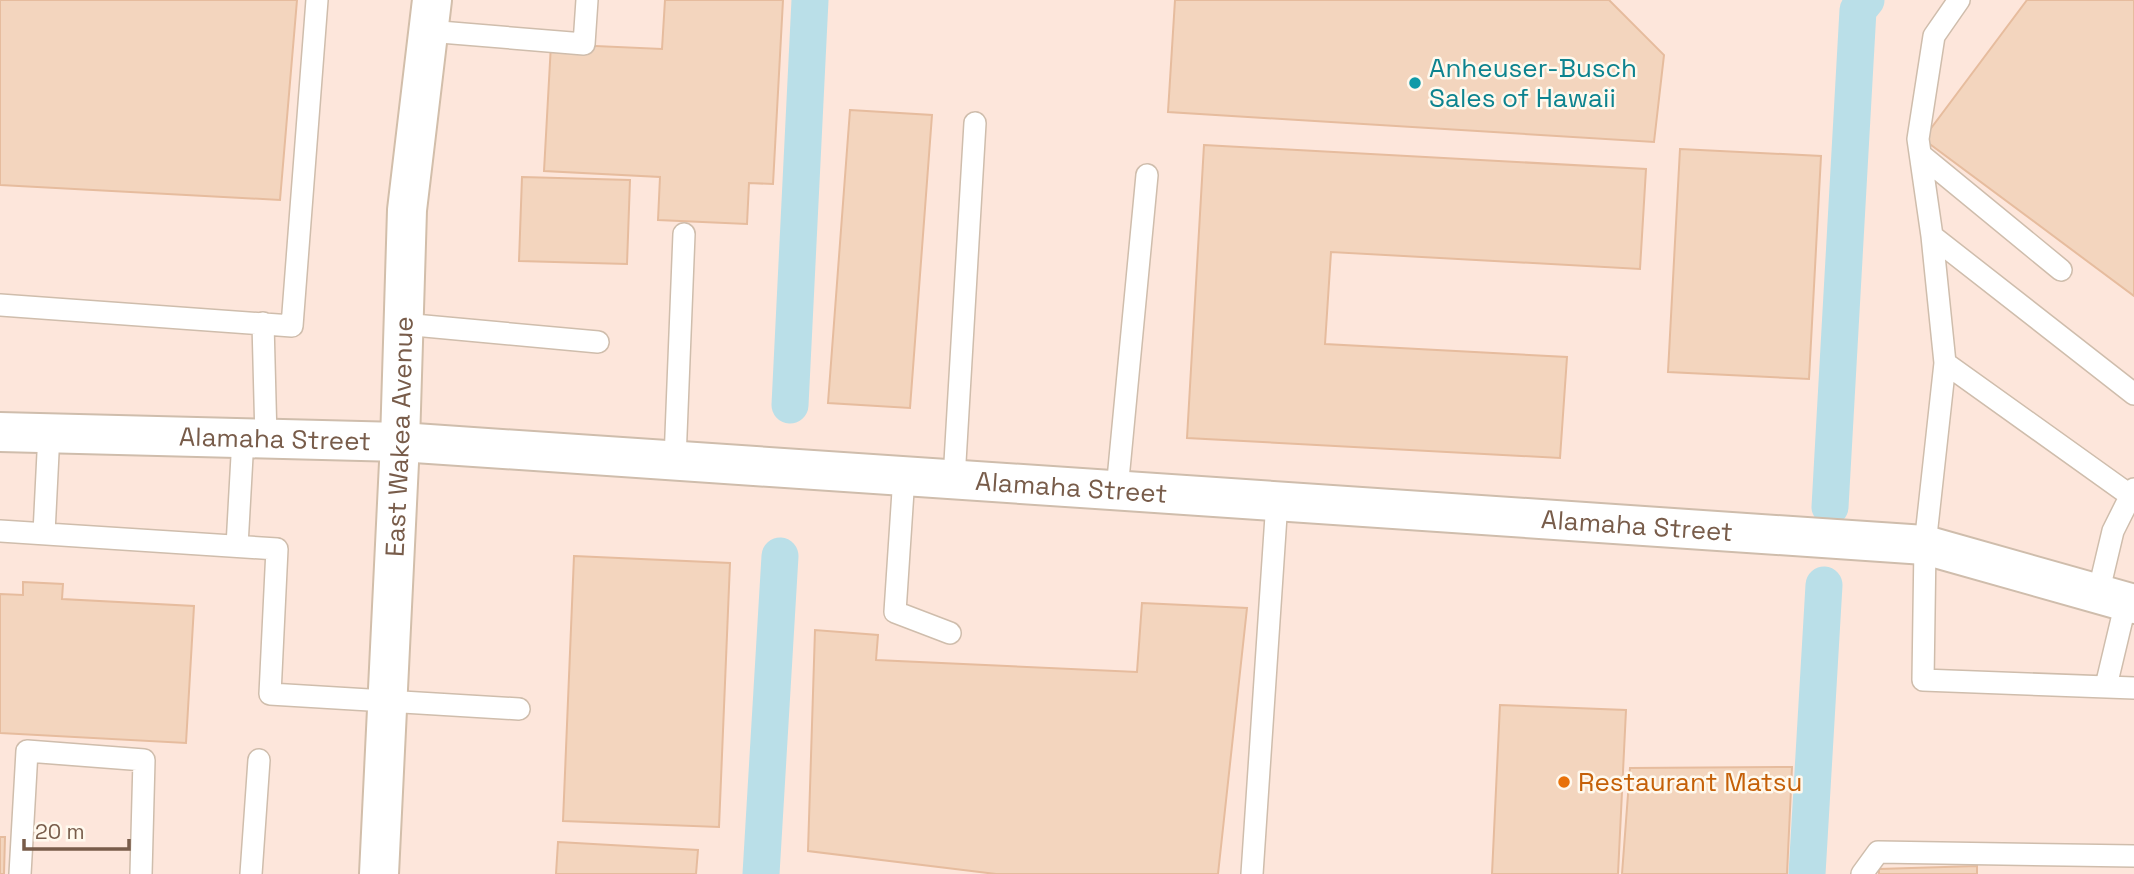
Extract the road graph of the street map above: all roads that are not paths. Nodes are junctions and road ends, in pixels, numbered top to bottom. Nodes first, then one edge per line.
1 (317, 0) edge
2 (587, 0) edge
3 (1959, 0) edge
4 (430, 16) edge
5 (975, 124) dead end
6 (1921, 155) junction
7 (1147, 175) dead end
8 (684, 234) dead end
9 (1933, 236) junction
10 (2061, 270) dead end
11 (0, 305) edge
12 (263, 323) junction
13 (403, 324) junction
14 (598, 342) dead end
15 (1945, 363) junction
16 (2134, 394) edge
17 (0, 432) edge
18 (49, 433) junction
19 (254, 438) junction
20 (400, 442) junction
21 (675, 460) junction
22 (904, 476) junction
23 (954, 479) junction
24 (1117, 491) junction
25 (2132, 492) edge
26 (1278, 501) junction
27 (0, 531) edge
28 (44, 533) junction
29 (1925, 545) junction
30 (237, 546) junction
31 (2119, 600) edge
32 (950, 633) dead end
33 (2106, 686) junction
34 (2134, 688) edge
35 (388, 701) junction
36 (520, 709) dead end
37 (259, 760) dead end
38 (2134, 856) edge
39 (20, 874) edge
40 (141, 874) edge
41 (251, 874) edge
42 (379, 874) edge
43 (1252, 874) edge
44 (1862, 874) edge

1 - 12 lane
2 - 4 lane
3 - 6 lane
4 - 13 street, East Wakea Avenue
5 - 23 lane
6 - 9 lane
6 - 10 lane
7 - 24 lane
8 - 21 lane
9 - 15 lane
9 - 16 lane
11 - 12 lane
12 - 19 lane
13 - 14 lane
13 - 20 street, East Wakea Avenue
15 - 25 lane
15 - 29 lane
17 - 18 street, Alamaha Street
18 - 19 street, Alamaha Street
18 - 28 lane
19 - 20 street, Alamaha Street
19 - 30 lane
20 - 21 street, Alamaha Street
20 - 35 street, East Wakea Avenue
21 - 22 street, Alamaha Street
22 - 23 street, Alamaha Street
22 - 32 lane
23 - 24 street, Alamaha Street
24 - 26 street, Alamaha Street
25 - 31 lane
26 - 29 street, Alamaha Street
26 - 43 lane
27 - 28 lane
28 - 30 lane
29 - 31 street, Alamaha Street
29 - 33 lane
30 - 35 lane
31 - 33 lane
33 - 34 lane
35 - 36 lane
35 - 42 street, East Wakea Avenue
37 - 41 lane
38 - 44 lane
39 - 40 lane

